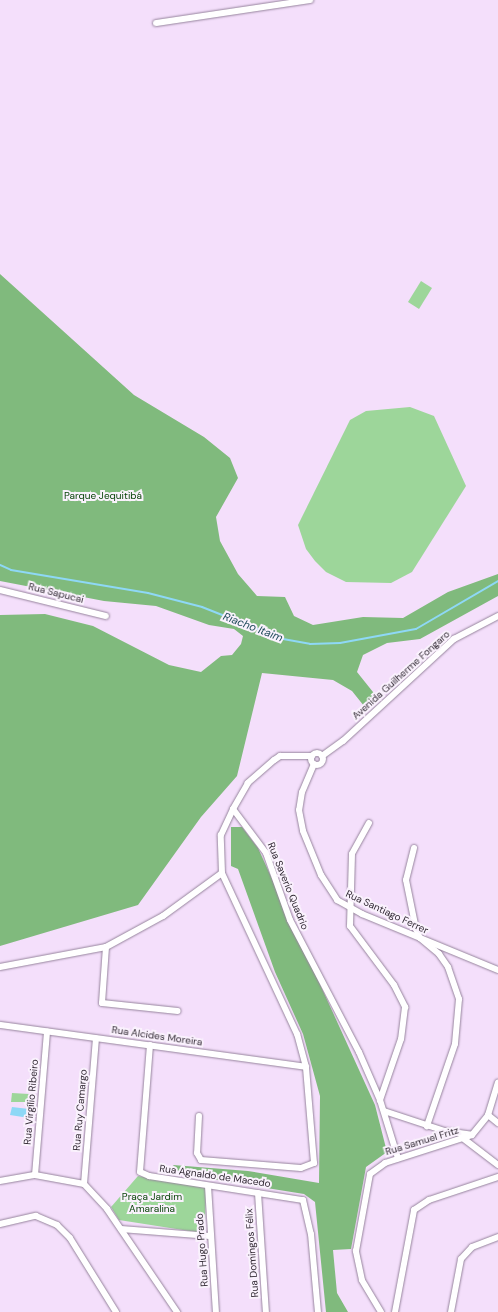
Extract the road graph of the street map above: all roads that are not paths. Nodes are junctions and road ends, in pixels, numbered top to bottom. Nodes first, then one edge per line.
1 (310, 0) edge
2 (156, 23) dead end
3 (0, 590) edge
4 (106, 616) dead end
5 (498, 616) edge
6 (312, 756) junction
7 (322, 756) junction
8 (314, 764) junction
9 (234, 809) junction
10 (369, 823) dead end
11 (414, 848) dead end
12 (222, 873) junction
13 (351, 908) junction
14 (420, 938) junction
15 (106, 947) junction
16 (0, 967) edge
17 (498, 970) edge
18 (178, 1011) dead end
19 (3, 1026) edge
20 (47, 1032) junction
21 (96, 1038) junction
22 (150, 1045) junction
23 (306, 1067) junction
24 (498, 1082) edge
25 (380, 1100) junction
26 (384, 1111) junction
27 (488, 1115) junction
28 (199, 1116) dead end
29 (498, 1123) edge
30 (427, 1126) junction
31 (472, 1135) junction
32 (464, 1139) junction
33 (398, 1158) junction
34 (498, 1165) edge
35 (36, 1175) junction
36 (498, 1177) edge
37 (0, 1181) edge
38 (84, 1184) junction
39 (208, 1186) junction
40 (258, 1193) junction
41 (0, 1224) edge
42 (121, 1229) junction
43 (210, 1236) junction
44 (498, 1237) edge
45 (116, 1312) edge
46 (177, 1312) edge
47 (216, 1312) edge
48 (266, 1312) edge
49 (318, 1312) edge
50 (381, 1312) edge
51 (396, 1312) edge
52 (451, 1312) edge

1 - 2 street
3 - 4 street, Rua Sapucai
5 - 7 street, Avenida Guilherme Fongaro
6 - 7 street
6 - 8 street
6 - 9 street
7 - 8 street, Avenida Guilherme Fongaro
8 - 13 street, Rua Santiago Ferrer
9 - 12 street
9 - 25 street, Rua Saverio Quadrio
10 - 13 street
11 - 14 street
12 - 15 street
12 - 23 street
13 - 14 street, Rua Santiago Ferrer
13 - 25 street
14 - 17 street, Rua Santiago Ferrer
14 - 30 street
15 - 16 street
15 - 18 street
19 - 20 street, Rua Alcides Moreira
20 - 21 street, Rua Alcides Moreira
20 - 35 street, Rua Virgílio Ribeiro
21 - 22 street, Rua Alcides Moreira
21 - 38 street, Rua Ruy Camargo
22 - 23 street, Rua Alcides Moreira
22 - 39 street, Rua Agnaldo de Macedo
23 - 28 street
24 - 27 street, Rua Samuel Fritz
25 - 26 street, Rua Saverio Quadrio
26 - 30 street
26 - 33 street, Rua Saverio Quadrio
27 - 29 street
27 - 31 street, Rua Samuel Fritz
30 - 31 street
31 - 32 street, Rua Samuel Fritz
32 - 33 street, Rua Samuel Fritz
32 - 34 street
33 - 50 street, Rua Samuel Fritz
35 - 37 street
35 - 38 street
36 - 51 street
38 - 42 street
39 - 40 street, Rua Agnaldo de Macedo
39 - 43 street, Rua Hugo Prado
40 - 48 street, Rua Domingos Félix
40 - 49 street, Rua Agnaldo de Macedo
41 - 45 street
42 - 43 street
42 - 46 street
43 - 47 street, Rua Hugo Prado
44 - 52 street

